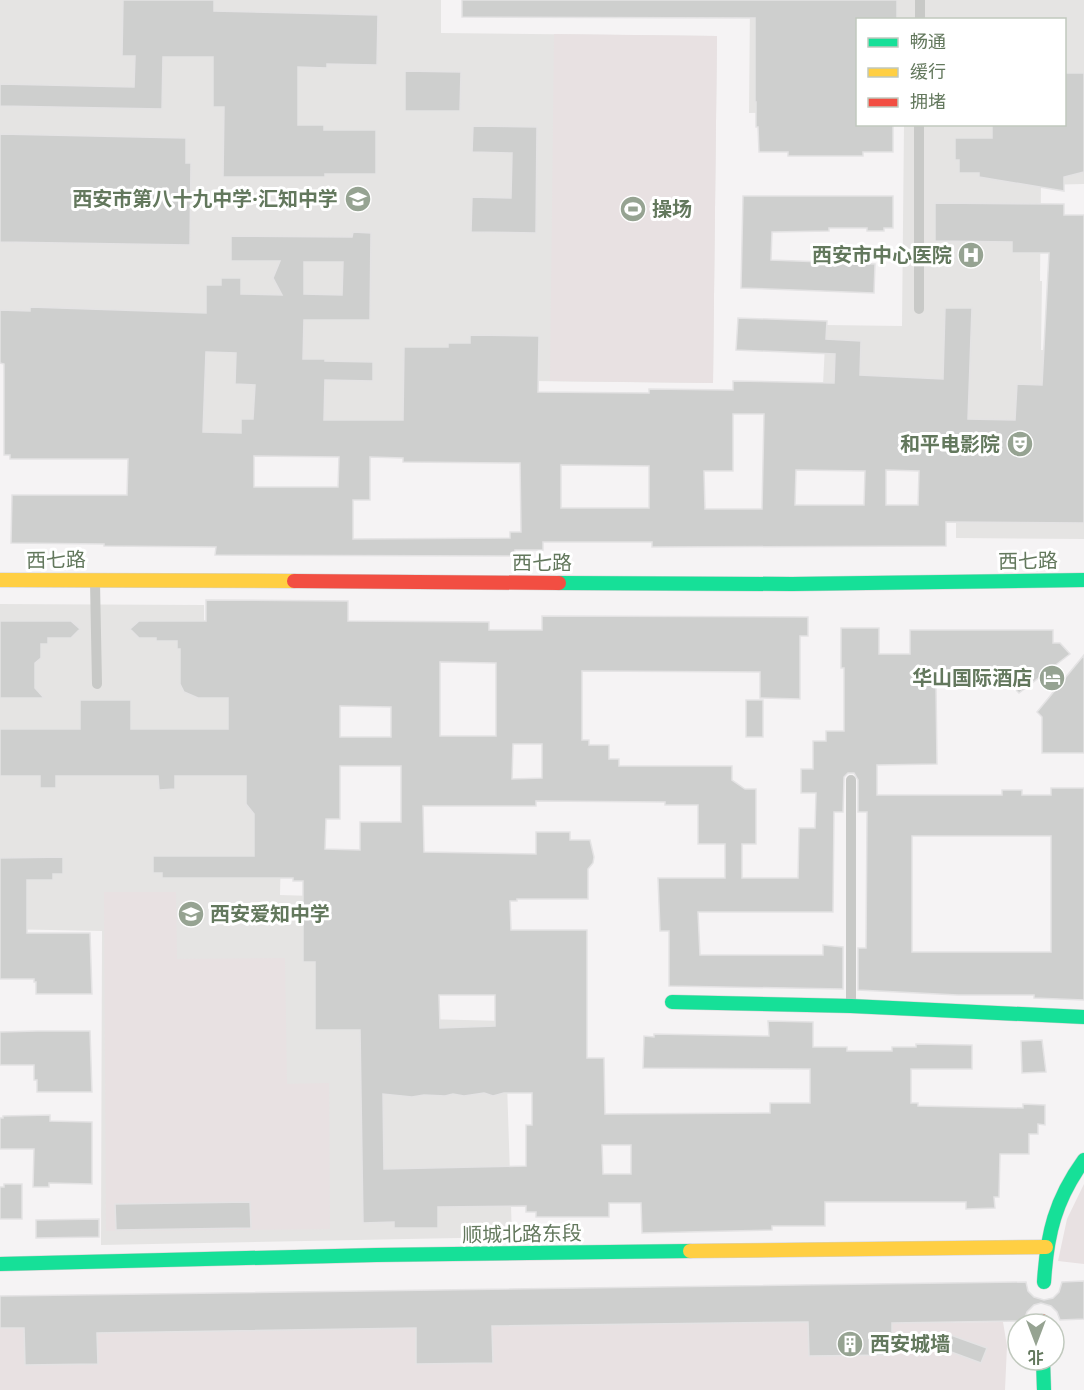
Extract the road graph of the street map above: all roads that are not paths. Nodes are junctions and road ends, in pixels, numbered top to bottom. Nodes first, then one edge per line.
1 (920, 0) edge
2 (920, 18) edge
3 (920, 126) edge
4 (919, 309) dead end
5 (95, 579) junction
6 (0, 580) edge
7 (1084, 580) edge
8 (97, 684) dead end
9 (851, 780) dead end
10 (672, 1002) dead end
11 (851, 1006) junction
12 (1084, 1017) edge
13 (1084, 1160) edge
14 (1046, 1247) junction
15 (0, 1264) edge
16 (1044, 1282) dead end
17 (1043, 1372) edge
18 (1044, 1390) edge

1 - 2 lane
3 - 4 lane
5 - 6 street, 西七路
5 - 7 street, 西七路
5 - 8 lane
9 - 11 lane
10 - 11 street
11 - 12 street
13 - 14 street
14 - 15 street, 顺城北路东段
14 - 16 street
17 - 18 street

